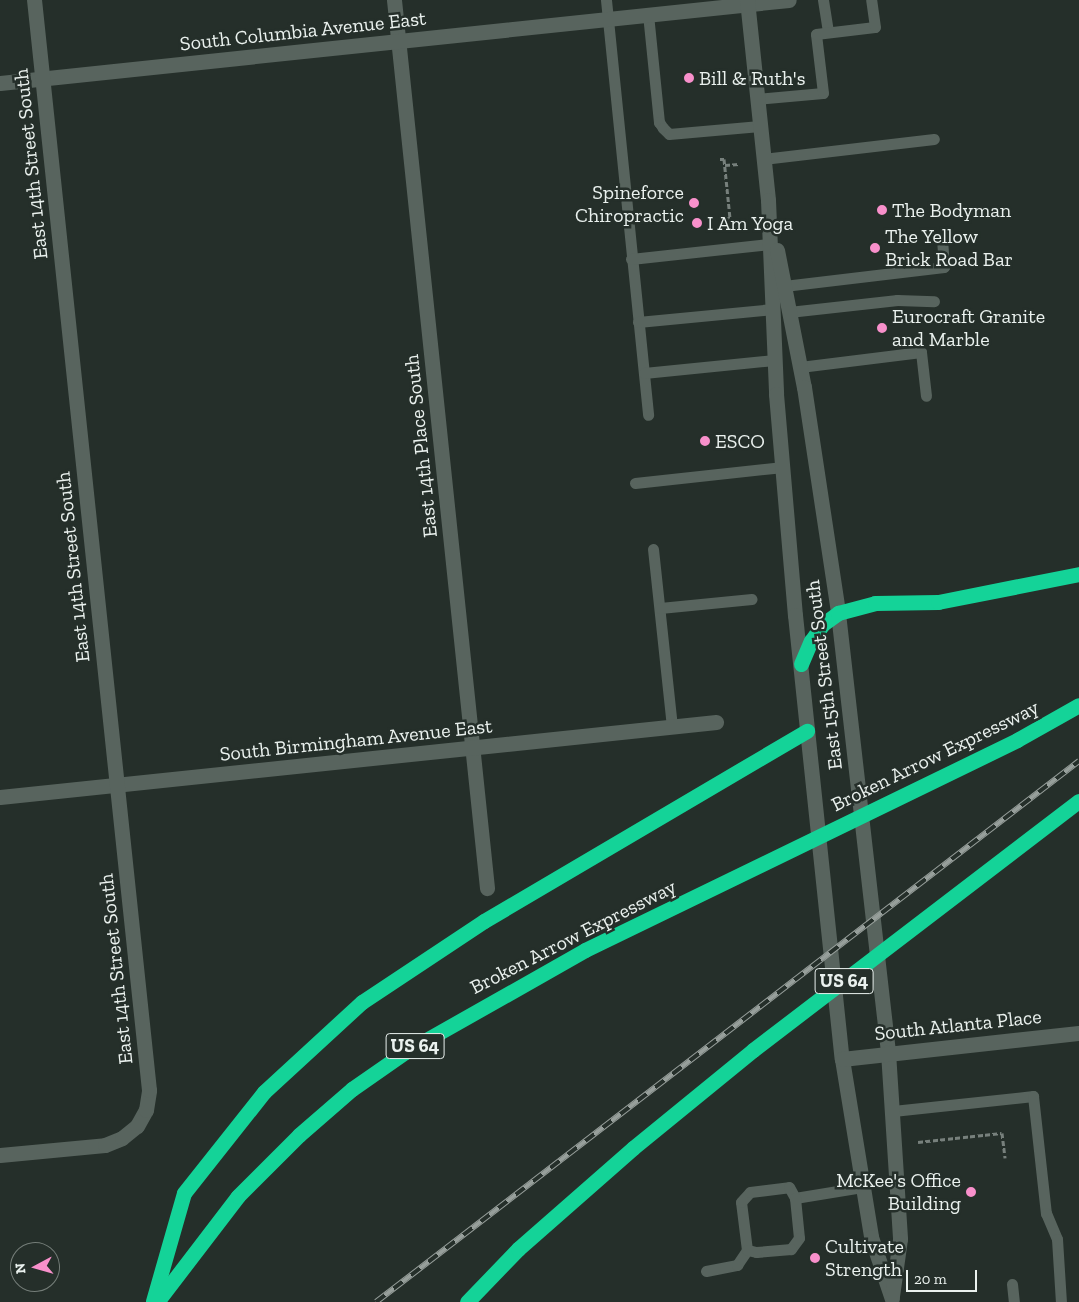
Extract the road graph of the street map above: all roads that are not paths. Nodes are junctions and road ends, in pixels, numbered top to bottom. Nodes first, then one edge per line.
1 (34, 0) edge
2 (394, 0) edge
3 (606, 0) edge
4 (789, 0) edge
5 (824, 0) edge
6 (871, 0) edge
7 (748, 2) edge
8 (648, 14) junction
9 (608, 18) junction
10 (828, 32) junction
11 (398, 40) junction
12 (42, 79) junction
13 (0, 83) edge
14 (757, 99) junction
15 (760, 126) junction
16 (934, 139) dead end
17 (763, 159) junction
18 (768, 200) junction
19 (942, 241) dead end
20 (769, 244) junction
21 (631, 258) junction
22 (784, 286) junction
23 (934, 301) dead end
24 (772, 309) junction
25 (790, 312) junction
26 (638, 322) junction
27 (774, 360) junction
28 (800, 367) junction
29 (644, 373) junction
30 (926, 396) dead end
31 (648, 415) dead end
32 (783, 467) junction
33 (635, 483) dead end
34 (653, 549) dead end
35 (1079, 574) edge
36 (752, 599) dead end
37 (660, 608) junction
38 (838, 613) junction
39 (801, 664) junction
40 (1079, 706) edge
41 (716, 722) dead end
42 (672, 726) junction
43 (808, 730) junction
44 (472, 749) junction
45 (117, 785) junction
46 (0, 797) edge
47 (1079, 801) edge
48 (487, 888) dead end
49 (1079, 1032) edge
50 (888, 1052) junction
51 (842, 1059) junction
52 (893, 1111) junction
53 (0, 1155) edge
54 (862, 1188) junction
55 (795, 1198) junction
56 (747, 1250) junction
57 (706, 1271) dead end
58 (1012, 1284) dead end
59 (892, 1300) edge
60 (153, 1302) edge
61 (157, 1302) edge
62 (467, 1302) edge
63 (1014, 1302) edge
64 (1061, 1302) edge

1 - 12 street, East 14th Street South
2 - 11 street, East 14th Place South
3 - 9 lane
4 - 7 street, South Columbia Avenue East
5 - 10 lane
6 - 10 lane
7 - 8 street, South Columbia Avenue East
7 - 14 street, East 15th Street South
8 - 9 street, South Columbia Avenue East
8 - 15 lane
9 - 11 street, South Columbia Avenue East
9 - 21 lane
10 - 14 lane
11 - 12 street, South Columbia Avenue East
11 - 44 street, East 14th Place South
12 - 13 street, South Columbia Avenue East
12 - 45 street, East 14th Street South
14 - 15 street, East 15th Street South
15 - 17 street, East 15th Street South
16 - 17 lane
17 - 18 street, East 15th Street South
18 - 20 street, East 15th Street South
18 - 22 street, East 15th Street South
19 - 22 lane
20 - 21 lane
20 - 24 street, East 15th Street South
21 - 26 lane
22 - 25 street, East 15th Street South
23 - 25 lane
24 - 26 lane
24 - 27 street, East 15th Street South
25 - 28 street, East 15th Street South
26 - 29 lane
27 - 29 lane
27 - 32 street, East 15th Street South
28 - 30 lane
28 - 38 street, East 15th Street South
29 - 31 lane
32 - 33 lane
32 - 39 street, East 15th Street South
34 - 37 lane
35 - 38 highway
36 - 37 lane
37 - 42 lane
38 - 39 highway
38 - 50 street, East 15th Street South
39 - 43 street, East 15th Street South
40 - 61 highway, Broken Arrow Expressway / US 64
41 - 42 street, South Birmingham Avenue East
42 - 44 street, South Birmingham Avenue East
43 - 51 street, East 15th Street South
43 - 60 highway
44 - 45 street, South Birmingham Avenue East
44 - 48 street, East 14th Place South
45 - 46 street, South Birmingham Avenue East
45 - 53 street, East 14th Street South
47 - 62 highway, US 64
49 - 50 street, South Atlanta Place
50 - 51 street, South Atlanta Place
50 - 52 street, East 15th Street South
51 - 54 street, East 15th Street South
52 - 59 street, East 15th Street South
52 - 64 lane
54 - 55 lane
54 - 59 street, East 15th Street South
55 - 56 lane
55 - 56 lane
56 - 57 lane
58 - 63 lane

